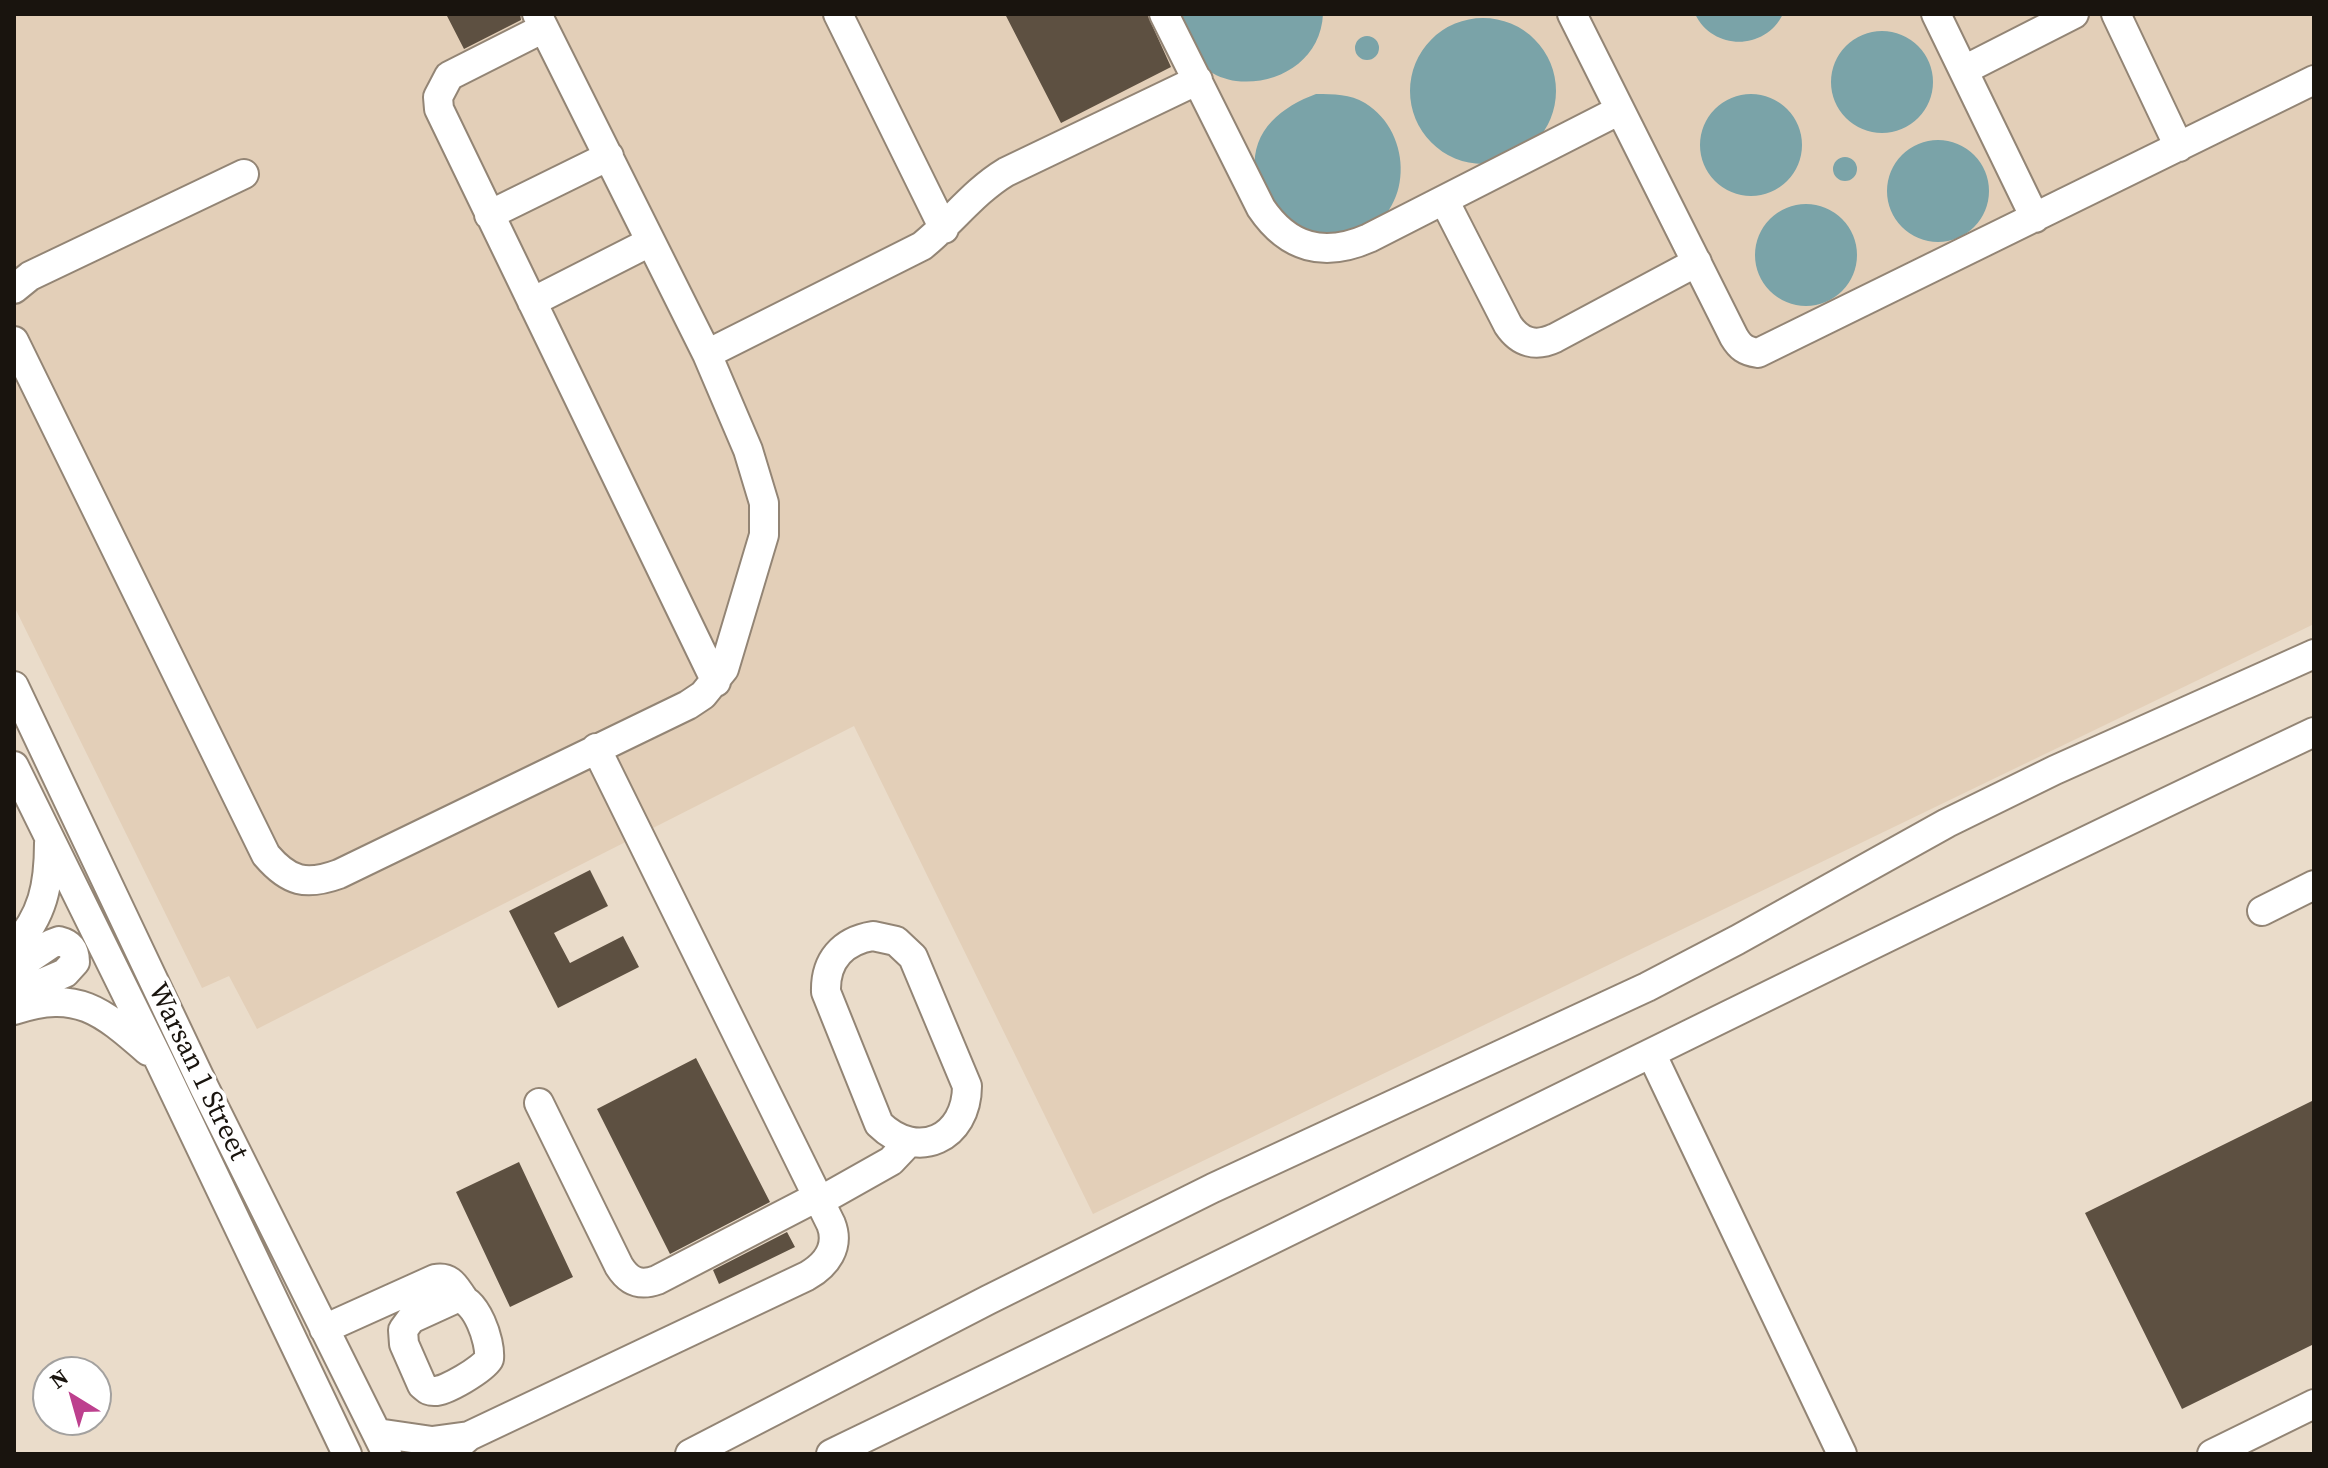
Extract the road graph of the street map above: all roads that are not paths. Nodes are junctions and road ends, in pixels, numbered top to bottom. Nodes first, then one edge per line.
1 (838, 14) edge
2 (1164, 14) edge
3 (1572, 14) edge
4 (1936, 14) edge
5 (2074, 14) edge
6 (2116, 14) edge
7 (540, 21) edge
8 (1964, 70) junction
9 (1198, 80) junction
10 (2314, 80) edge
11 (1620, 110) junction
12 (2179, 147) junction
13 (609, 156) junction
14 (244, 174) dead end
15 (1444, 200) junction
16 (489, 215) junction
17 (2035, 218) junction
18 (944, 229) junction
19 (650, 242) junction
20 (1697, 262) junction
21 (14, 289) edge
22 (532, 302) junction
23 (14, 341) edge
24 (707, 354) junction
25 (2314, 654) edge
26 (716, 682) junction
27 (14, 686) edge
28 (2314, 732) edge
29 (596, 748) junction
30 (14, 766) edge
31 (49, 838) junction
32 (2314, 885) edge
33 (2262, 911) dead end
34 (14, 947) edge
35 (14, 969) edge
36 (14, 995) edge
37 (14, 1010) edge
38 (1652, 1055) junction
39 (159, 1060) junction
40 (539, 1103) dead end
41 (909, 1142) junction
42 (818, 1199) junction
43 (463, 1298) dead end
44 (324, 1329) junction
45 (2314, 1404) edge
46 (382, 1444) edge
47 (458, 1445) edge
48 (347, 1454) edge
49 (690, 1454) edge
50 (831, 1454) edge
51 (1842, 1454) edge
52 (2212, 1454) edge

1 - 18 street
2 - 9 street
3 - 11 street
4 - 8 street
5 - 8 street
6 - 12 street
7 - 13 street
7 - 16 street
8 - 17 street
9 - 15 street
9 - 18 street
10 - 12 street
11 - 15 street
11 - 20 street
12 - 17 street
13 - 16 street
13 - 19 street
14 - 21 street
15 - 20 street
16 - 22 street
17 - 20 street
18 - 24 street
19 - 22 street
19 - 24 street
22 - 26 street
23 - 29 street
24 - 26 street
25 - 49 street
26 - 29 street
27 - 44 street, Warsan 1 Street
28 - 38 street
29 - 42 street
30 - 31 street, Warsan 1 Street
31 - 34 street
31 - 39 street, Warsan 1 Street
32 - 33 street
35 - 36 street
37 - 39 street
38 - 50 street
38 - 51 street
39 - 48 street, Warsan 1 Street
40 - 42 street
41 - 41 street
41 - 42 street
42 - 47 street
43 - 44 street
44 - 46 street, Warsan 1 Street
45 - 52 street
46 - 47 street

